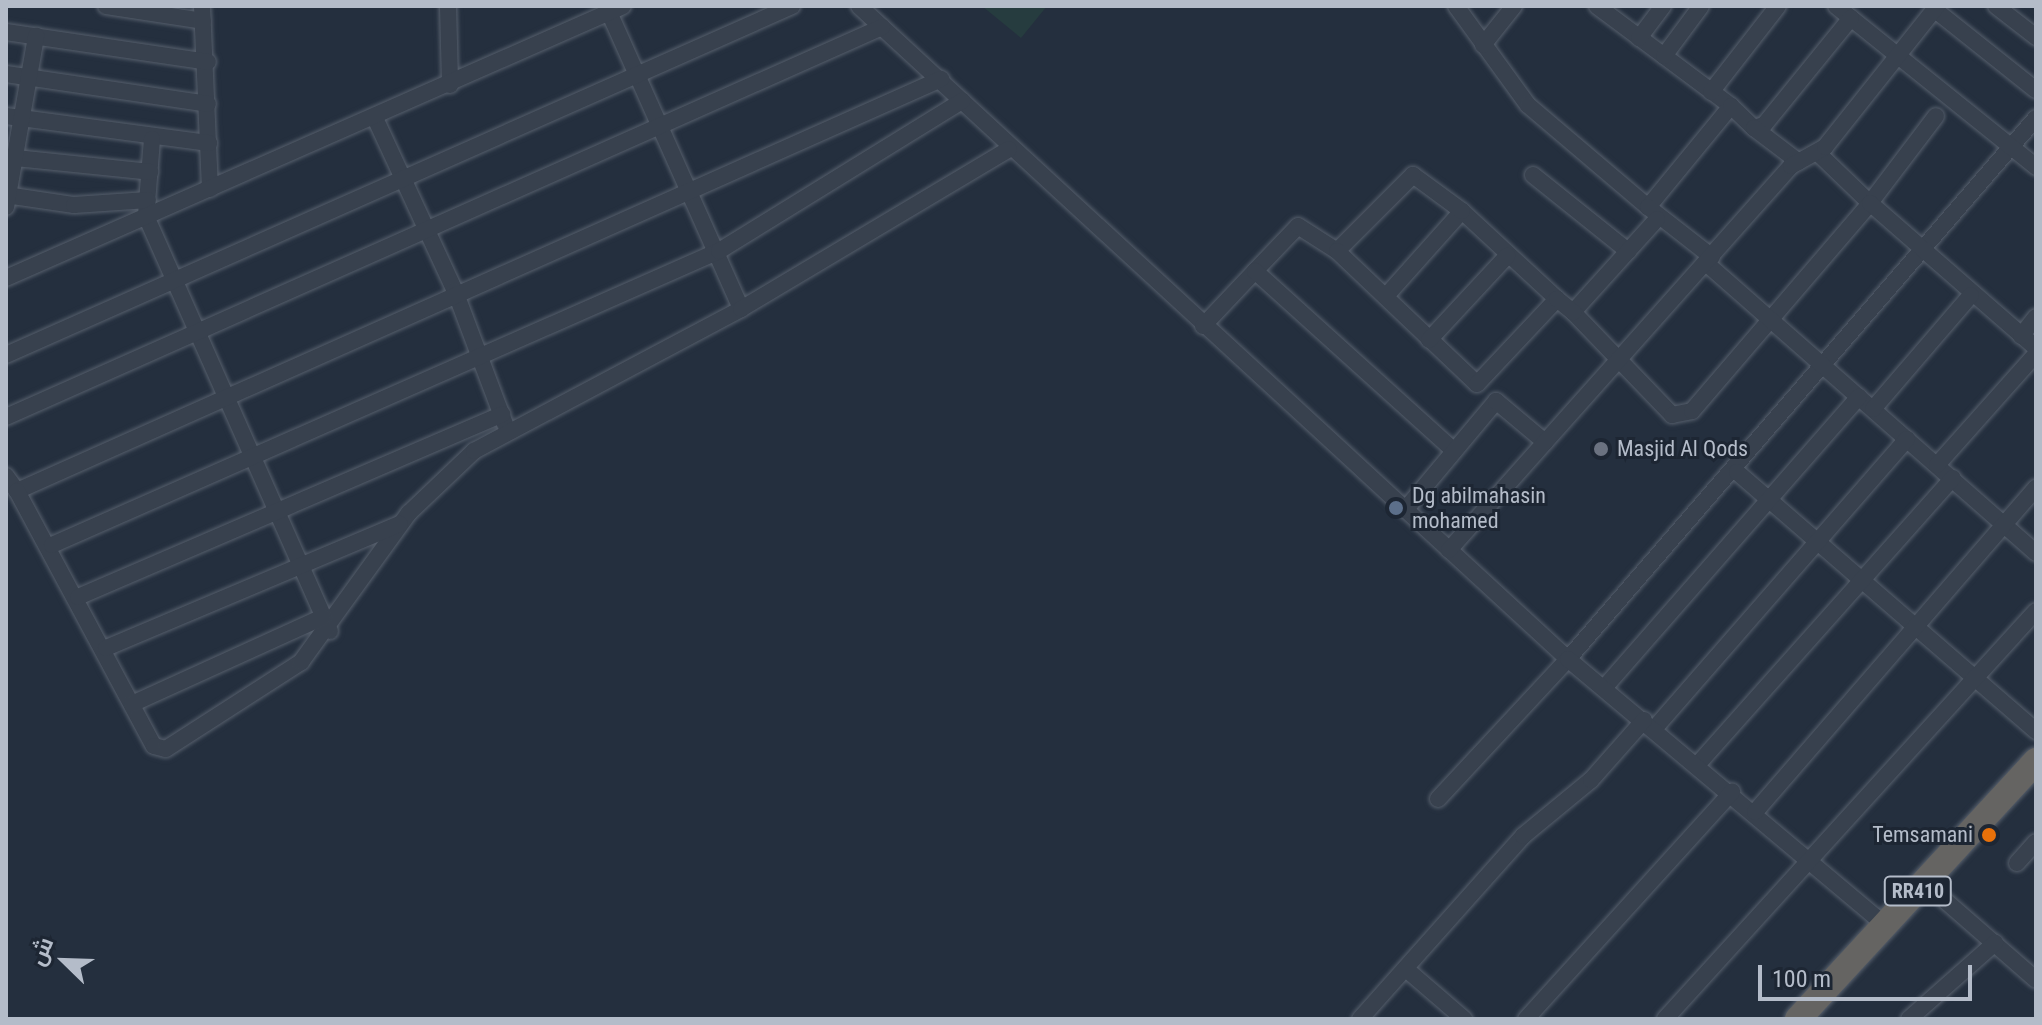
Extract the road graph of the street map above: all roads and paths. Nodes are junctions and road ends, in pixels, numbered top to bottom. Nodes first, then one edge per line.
1 (106, 6) edge
2 (448, 6) edge
3 (792, 6) edge
4 (859, 6) edge
5 (1456, 6) edge
6 (1514, 6) edge
7 (1597, 6) edge
8 (1663, 6) edge
9 (1701, 6) edge
10 (1778, 6) edge
11 (1996, 6) edge
12 (1935, 8) edge
13 (616, 9) edge
14 (1844, 10) edge
15 (202, 13) edge
16 (882, 27) junction
17 (6, 32) edge
18 (36, 36) junction
19 (2036, 37) edge
20 (1639, 38) junction
21 (1483, 45) junction
22 (1898, 54) junction
23 (1664, 56) junction
24 (208, 62) junction
25 (6, 74) edge
26 (639, 76) junction
27 (28, 78) junction
28 (941, 79) junction
29 (450, 85) junction
30 (2036, 90) edge
31 (1711, 92) junction
32 (962, 101) junction
33 (208, 104) junction
34 (1731, 106) junction
35 (1936, 116) dead end
36 (13, 117) edge
37 (375, 118) junction
38 (2036, 118) edge
39 (663, 127) junction
40 (1754, 128) junction
41 (152, 139) junction
42 (209, 143) junction
43 (1009, 149) junction
44 (2012, 149) junction
45 (1819, 154) junction
46 (10, 158) edge
47 (1799, 162) junction
48 (2036, 167) edge
49 (150, 172) junction
50 (1533, 175) dead end
51 (402, 176) junction
52 (210, 189) junction
53 (692, 192) junction
54 (6, 199) edge
55 (1870, 203) junction
56 (147, 208) junction
57 (1462, 211) junction
58 (1652, 213) junction
59 (425, 226) junction
60 (719, 251) junction
61 (1337, 251) junction
62 (1628, 251) junction
63 (1924, 254) junction
64 (1507, 256) junction
65 (1709, 260) junction
66 (1255, 271) junction
67 (6, 278) edge
68 (173, 278) junction
69 (455, 291) junction
70 (1971, 295) junction
71 (1386, 296) junction
72 (1557, 299) junction
73 (741, 309) junction
74 (1573, 312) junction
75 (2036, 317) edge
76 (1770, 319) junction
77 (1203, 326) junction
78 (196, 330) junction
79 (2021, 336) junction
80 (1429, 340) junction
81 (2036, 348) edge
82 (479, 353) junction
83 (2036, 354) edge
84 (6, 355) edge
85 (1618, 361) junction
86 (1826, 368) junction
87 (1477, 384) junction
88 (224, 394) junction
89 (1859, 397) junction
90 (1496, 401) junction
91 (1873, 409) junction
92 (6, 417) edge
93 (504, 421) junction
94 (1907, 439) junction
95 (1545, 442) junction
96 (1454, 451) junction
97 (252, 457) junction
98 (1937, 465) junction
99 (1737, 472) junction
100 (6, 476) edge
101 (1953, 478) junction
102 (2036, 488) edge
103 (17, 491) junction
104 (1768, 497) junction
105 (273, 510) junction
106 (1405, 510) junction
107 (400, 524) junction
108 (2005, 525) junction
109 (1817, 537) junction
110 (52, 545) junction
111 (1449, 550) junction
112 (2036, 553) edge
113 (297, 563) junction
114 (1864, 578) junction
115 (78, 597) junction
116 (2036, 611) edge
117 (1915, 622) junction
118 (326, 624) junction
119 (106, 648) junction
120 (1568, 659) junction
121 (1976, 677) junction
122 (1604, 688) junction
123 (132, 704) junction
124 (1649, 724) junction
125 (2036, 731) edge
126 (2036, 761) edge
127 (1698, 764) junction
128 (1732, 792) junction
129 (1438, 799) dead end
130 (1755, 812) junction
131 (2036, 842) edge
132 (1806, 858) junction
133 (2017, 863) dead end
134 (1925, 883) junction
135 (1886, 926) junction
136 (1995, 943) junction
137 (1406, 969) junction
138 (2036, 980) edge
139 (1360, 1019) edge
140 (1464, 1019) edge
141 (1526, 1019) edge
142 (1665, 1019) edge
143 (1798, 1019) edge
144 (1909, 1019) edge

1 - 15 street
2 - 29 street
3 - 26 street
4 - 16 street
5 - 21 street
6 - 21 street
7 - 20 street
8 - 20 street
9 - 23 street
10 - 31 street
11 - 19 street
12 - 22 street
12 - 30 street
13 - 26 street
13 - 29 street
14 - 22 street
14 - 40 street
15 - 24 street
16 - 28 street
16 - 39 street
17 - 18 street
18 - 24 street
18 - 27 street
20 - 23 street
21 - 58 street
22 - 44 street
22 - 45 street
23 - 31 street
24 - 33 street
25 - 27 street
26 - 39 street
26 - 51 street
27 - 33 street
27 - 36 street
28 - 32 street
28 - 53 street
29 - 37 street
31 - 34 street
32 - 43 street
32 - 60 street
33 - 42 street
34 - 40 street
34 - 58 street
35 - 55 street
36 - 41 street
36 - 46 street
37 - 51 street
37 - 52 street
38 - 44 street
39 - 53 street
39 - 59 street
40 - 47 street
41 - 42 street
41 - 49 street
42 - 52 street
43 - 73 street
43 - 77 street
44 - 48 street
44 - 63 street
45 - 47 street
45 - 55 street
46 - 49 street
46 - 54 street
47 - 65 street
49 - 56 street
50 - 62 street
51 - 59 street
51 - 68 street
52 - 56 street
53 - 60 street
53 - 69 street
54 - 56 street
55 - 63 street
55 - 76 street
56 - 67 street
56 - 68 street
57 - 61 street
57 - 64 street
57 - 71 street
58 - 62 street
58 - 65 street
59 - 69 street
59 - 78 street
60 - 73 street
60 - 82 street
61 - 66 street
61 - 71 street
62 - 74 street
63 - 70 street
63 - 86 street
64 - 72 street
64 - 80 street
65 - 76 street
65 - 85 street
66 - 77 street
66 - 96 street
68 - 78 street
68 - 84 street
69 - 82 street
69 - 88 street
70 - 79 street
70 - 91 street
71 - 80 street
72 - 74 street
72 - 87 street
73 - 93 street
74 - 85 street
75 - 79 street
76 - 85 street
76 - 86 street
77 - 106 street
78 - 88 street
78 - 92 street
79 - 81 street
80 - 87 street
82 - 93 street
82 - 97 street
83 - 98 street
85 - 95 street
86 - 89 street
86 - 99 street
87 - 90 street
88 - 97 street
88 - 103 street
89 - 91 street
89 - 104 street
90 - 95 street
90 - 96 street
91 - 94 street
93 - 105 street
93 - 107 street
94 - 98 street
94 - 109 street
95 - 111 street
96 - 106 street
97 - 105 street
97 - 110 street
98 - 101 street
99 - 104 street
99 - 120 street
100 - 103 street
101 - 108 street
101 - 114 street
102 - 108 street
103 - 110 street
104 - 109 street
104 - 122 street
105 - 113 street
105 - 115 street
106 - 111 street
107 - 113 street
107 - 118 street
108 - 112 street
108 - 117 street
109 - 114 street
109 - 124 street
110 - 115 street
111 - 120 street
113 - 118 street
113 - 119 street
114 - 117 street
114 - 127 street
115 - 119 street
116 - 121 street
117 - 121 street
117 - 130 street
118 - 123 street
118 - 123 street
119 - 123 street
120 - 122 street
120 - 129 street
121 - 125 street
121 - 132 street
122 - 124 street
124 - 127 street
124 - 137 street
126 - 134 highway, RR410
127 - 128 street
128 - 130 street
128 - 141 street
130 - 132 street
131 - 133 street
132 - 135 street
132 - 142 street
134 - 135 highway, RR410
134 - 136 street
135 - 143 highway, RR410
136 - 138 street
136 - 144 street
137 - 139 street
137 - 140 street

